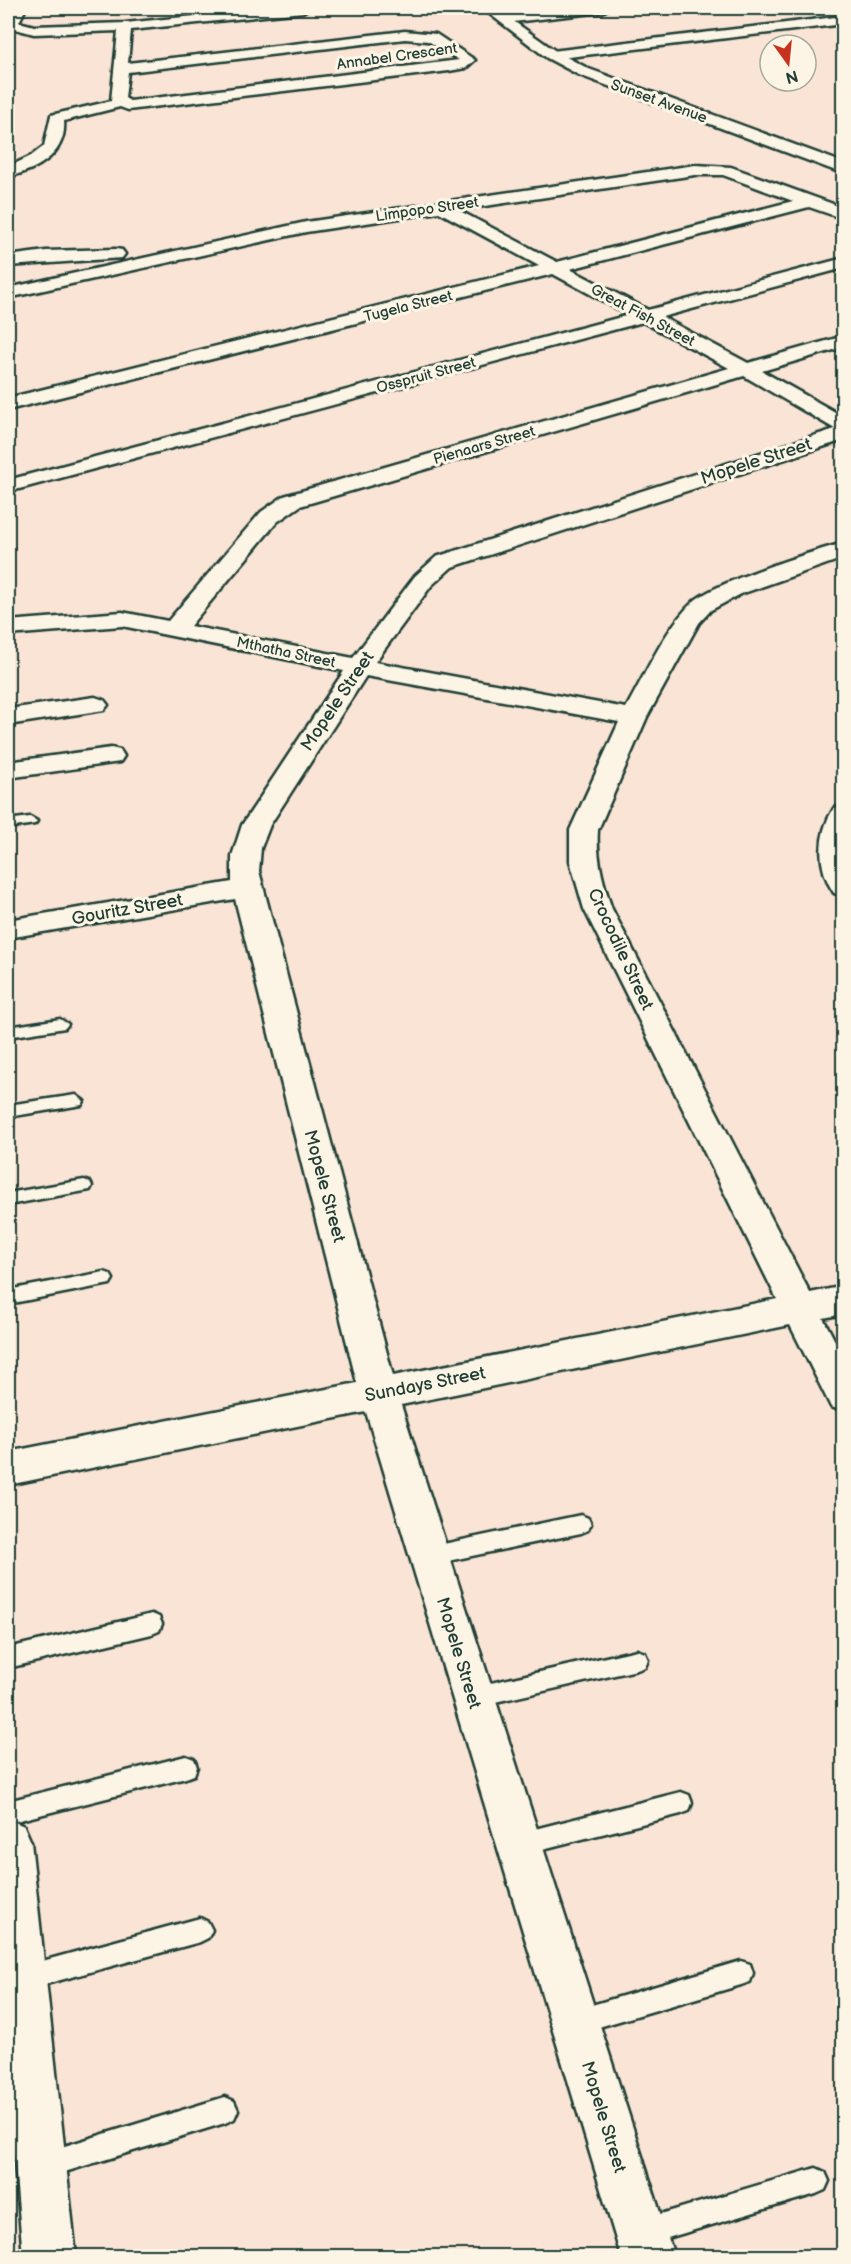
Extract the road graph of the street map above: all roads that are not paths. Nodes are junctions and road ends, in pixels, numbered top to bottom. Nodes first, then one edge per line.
1 (20, 8) edge
2 (303, 8) edge
3 (488, 8) edge
4 (603, 8) edge
5 (504, 19) junction
6 (843, 20) edge
7 (125, 27) junction
8 (552, 55) junction
9 (123, 68) junction
10 (121, 103) junction
11 (843, 169) edge
12 (8, 172) edge
13 (808, 201) junction
14 (441, 207) junction
15 (843, 214) edge
16 (177, 255) junction
17 (8, 261) edge
18 (843, 263) edge
19 (554, 267) junction
20 (8, 292) edge
21 (647, 316) junction
22 (843, 341) edge
23 (746, 369) junction
24 (8, 404) edge
25 (843, 426) edge
26 (843, 433) edge
27 (8, 486) edge
28 (843, 550) edge
29 (8, 628) edge
30 (175, 628) junction
31 (358, 667) junction
32 (95, 705) dead end
33 (8, 717) edge
34 (634, 717) junction
35 (111, 756) dead end
36 (8, 770) edge
37 (843, 814) edge
38 (30, 821) dead end
39 (8, 824) edge
40 (843, 887) edge
41 (246, 888) junction
42 (8, 929) edge
43 (60, 1024) dead end
44 (8, 1032) edge
45 (76, 1101) dead end
46 (8, 1111) edge
47 (84, 1185) dead end
48 (8, 1199) edge
49 (104, 1280) dead end
50 (8, 1298) edge
51 (843, 1300) edge
52 (801, 1309) junction
53 (379, 1394) junction
54 (843, 1396) edge
55 (8, 1469) edge
56 (581, 1524) dead end
57 (429, 1556) junction
58 (152, 1624) dead end
59 (8, 1658) edge
60 (638, 1660) dead end
61 (473, 1697) junction
62 (186, 1767) dead end
63 (681, 1803) dead end
64 (8, 1812) edge
65 (8, 1842) edge
66 (519, 1844) junction
67 (200, 1930) dead end
68 (741, 1973) dead end
69 (22, 1979) junction
70 (574, 2022) junction
71 (225, 2110) dead end
72 (41, 2167) junction
73 (816, 2181) dead end
74 (643, 2245) edge
75 (50, 2256) edge

1 - 7 street
2 - 7 street
3 - 5 street, Sunset Avenue
4 - 5 street
5 - 8 street, Sunset Avenue
6 - 8 street
7 - 9 street
8 - 11 street, Sunset Avenue
9 - 10 street
9 - 10 street, Annabel Crescent
10 - 12 street
13 - 14 street, Limpopo Street
13 - 15 street, Limpopo Street
13 - 19 street, Tugela Street
14 - 16 street, Limpopo Street
14 - 19 street, Great Fish Street
16 - 17 street
16 - 20 street, Limpopo Street
18 - 21 street, Osspruit Street
19 - 21 street, Great Fish Street
19 - 24 street, Tugela Street
21 - 23 street, Great Fish Street
21 - 27 street, Osspruit Street
22 - 23 street, Pienaars Street
23 - 25 street, Great Fish Street
23 - 30 street, Pienaars Street
26 - 31 street, Mopele Street
28 - 34 street, Crocodile Street
29 - 30 street, Mthatha Street
30 - 31 street, Mthatha Street
31 - 34 street, Mthatha Street
31 - 41 street, Mopele Street
32 - 33 street
34 - 52 street, Crocodile Street
35 - 36 street
37 - 40 street
38 - 39 lane
41 - 42 street, Gouritz Street
41 - 53 street, Mopele Street
43 - 44 lane
45 - 46 lane
47 - 48 lane
49 - 50 lane
51 - 52 street, Sundays Street
52 - 53 street, Sundays Street
52 - 54 street, Crocodile Street
53 - 55 street, Sundays Street
53 - 57 street, Mopele Street
56 - 57 lane
57 - 61 street, Mopele Street
58 - 59 lane
60 - 61 lane
61 - 66 street, Mopele Street
62 - 64 lane
63 - 66 lane
65 - 69 street
66 - 70 street, Mopele Street
67 - 69 lane
68 - 70 lane
69 - 72 street
70 - 74 street, Mopele Street
71 - 72 lane
72 - 75 street
73 - 74 lane

